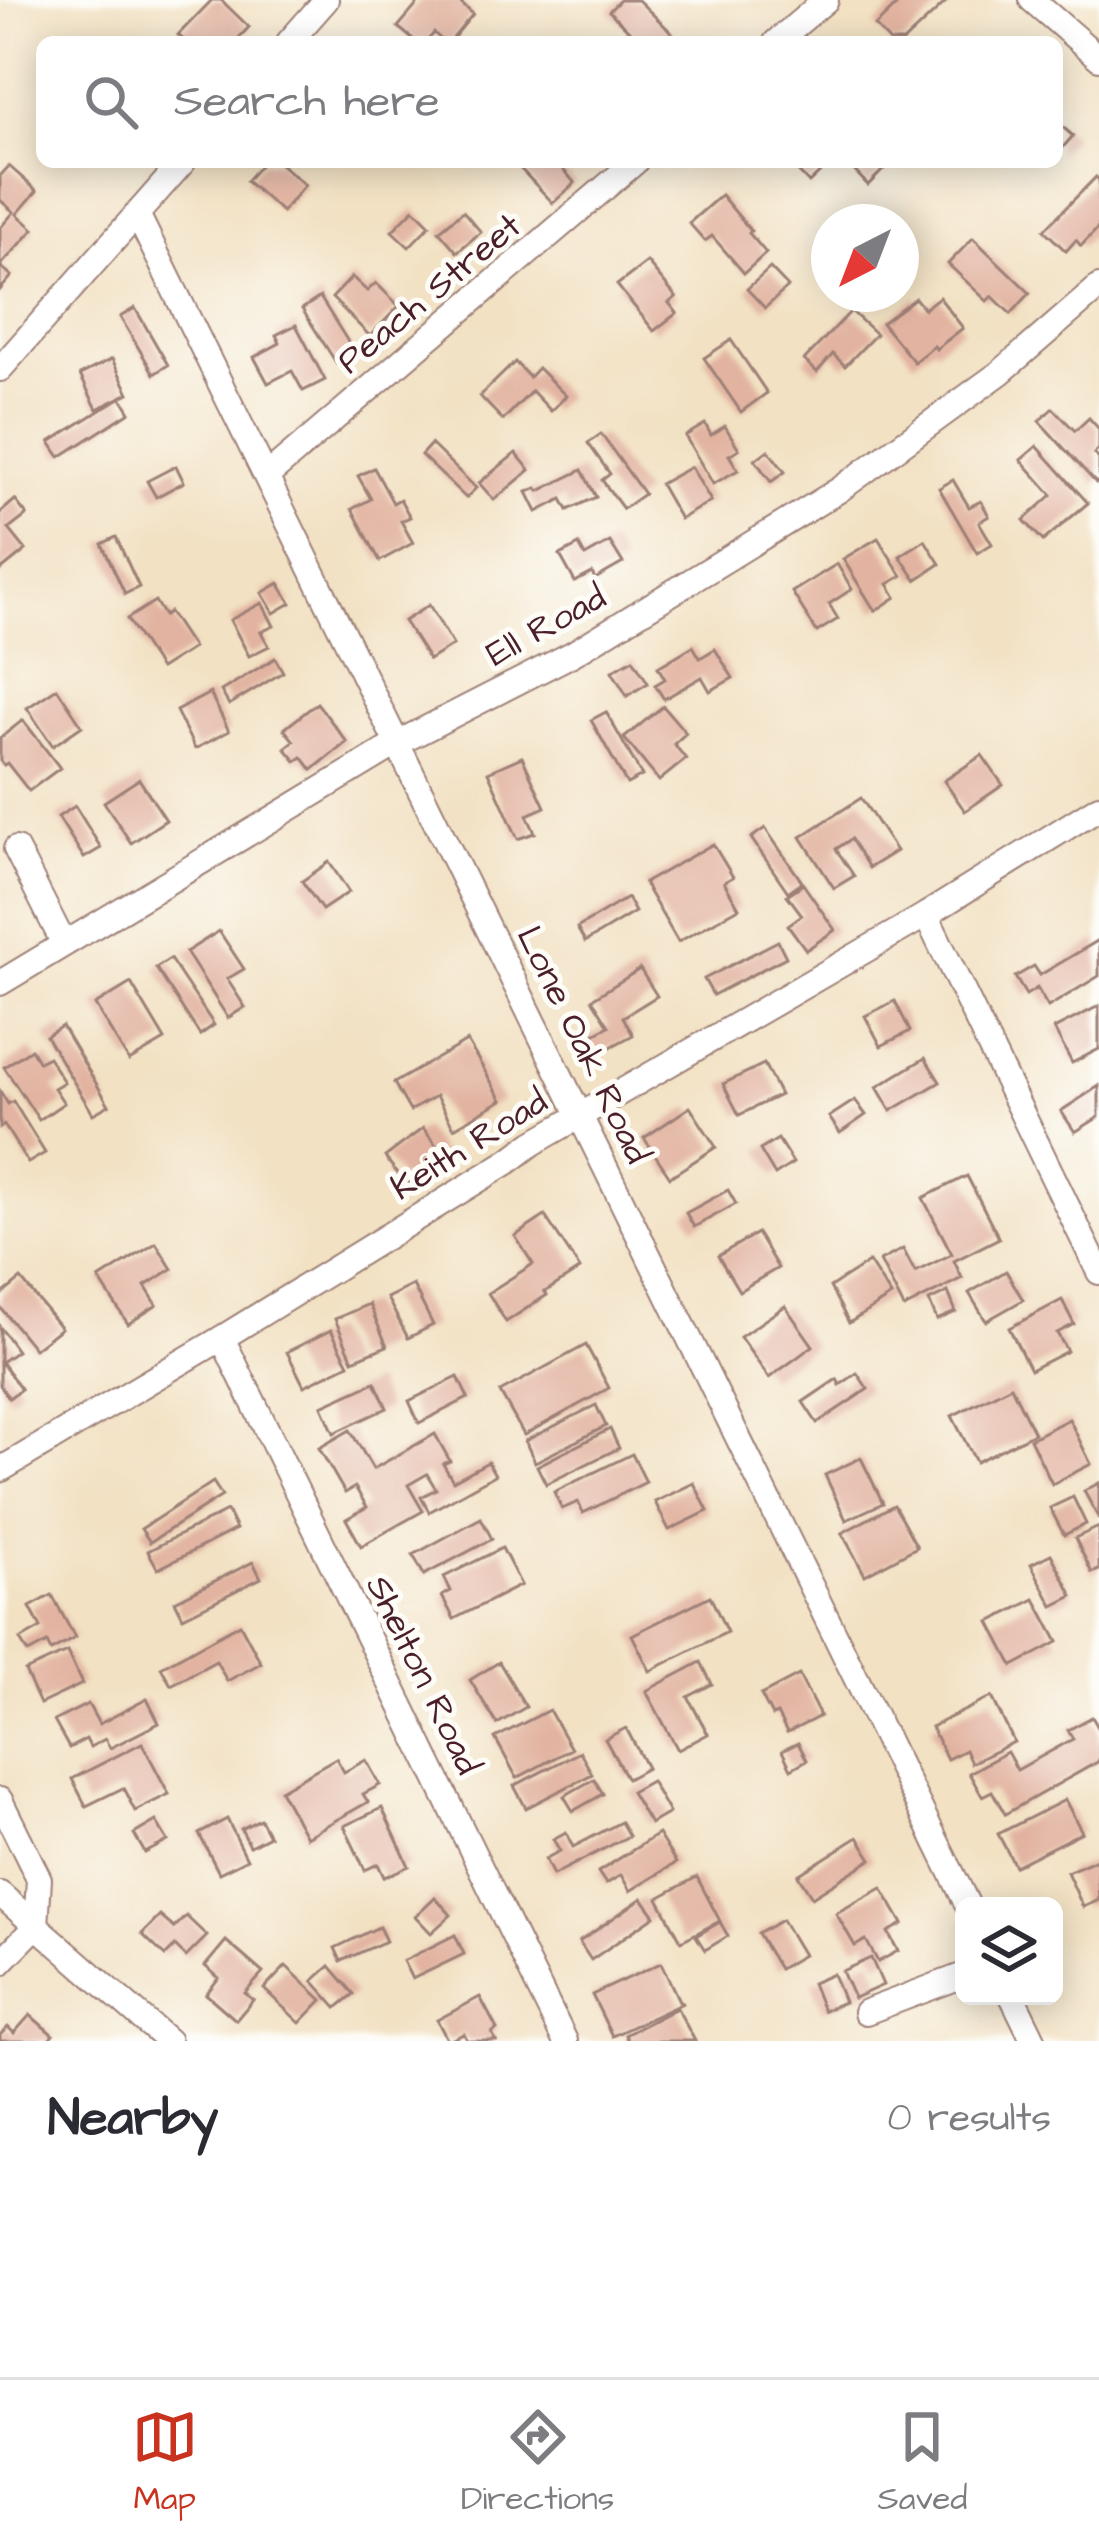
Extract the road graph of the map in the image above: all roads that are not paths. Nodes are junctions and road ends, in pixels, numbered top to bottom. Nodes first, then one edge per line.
1 (326, 0) edge
2 (826, 0) edge
3 (1032, 0) edge
4 (294, 36) edge
5 (783, 36) edge
6 (1099, 58) edge
7 (178, 168) edge
8 (628, 168) edge
9 (137, 214) junction
10 (1099, 287) edge
11 (0, 369) edge
12 (267, 476) junction
13 (398, 743) junction
14 (1099, 807) edge
15 (16, 849) dead end
16 (926, 915) junction
17 (64, 944) junction
18 (0, 983) edge
19 (580, 1116) junction
20 (1099, 1273) edge
21 (221, 1338) junction
22 (0, 1470) edge
23 (0, 1799) edge
24 (0, 1894) edge
25 (964, 1897) edge
26 (36, 1926) junction
27 (0, 1964) edge
28 (955, 1978) edge
29 (1016, 2005) edge
30 (866, 2012) dead end
31 (168, 2041) edge
32 (565, 2041) edge
33 (1034, 2041) edge

1 - 4 street
2 - 5 street
3 - 6 street
7 - 9 street
8 - 12 street, Peach Street
9 - 11 street
9 - 12 street, Lone Oak Road
10 - 13 street, Ell Road
12 - 13 street, Lone Oak Road
13 - 17 street, Ell Road
13 - 19 street, Lone Oak Road
14 - 16 street, Keith Road
15 - 17 street
16 - 19 street, Keith Road
16 - 20 street
17 - 18 street, Ell Road
19 - 21 street, Keith Road
19 - 25 street, Lone Oak Road
21 - 22 street, Keith Road
21 - 32 street, Shelton Road
23 - 26 street
24 - 26 street
26 - 27 street
26 - 31 street
28 - 30 street
29 - 33 street

